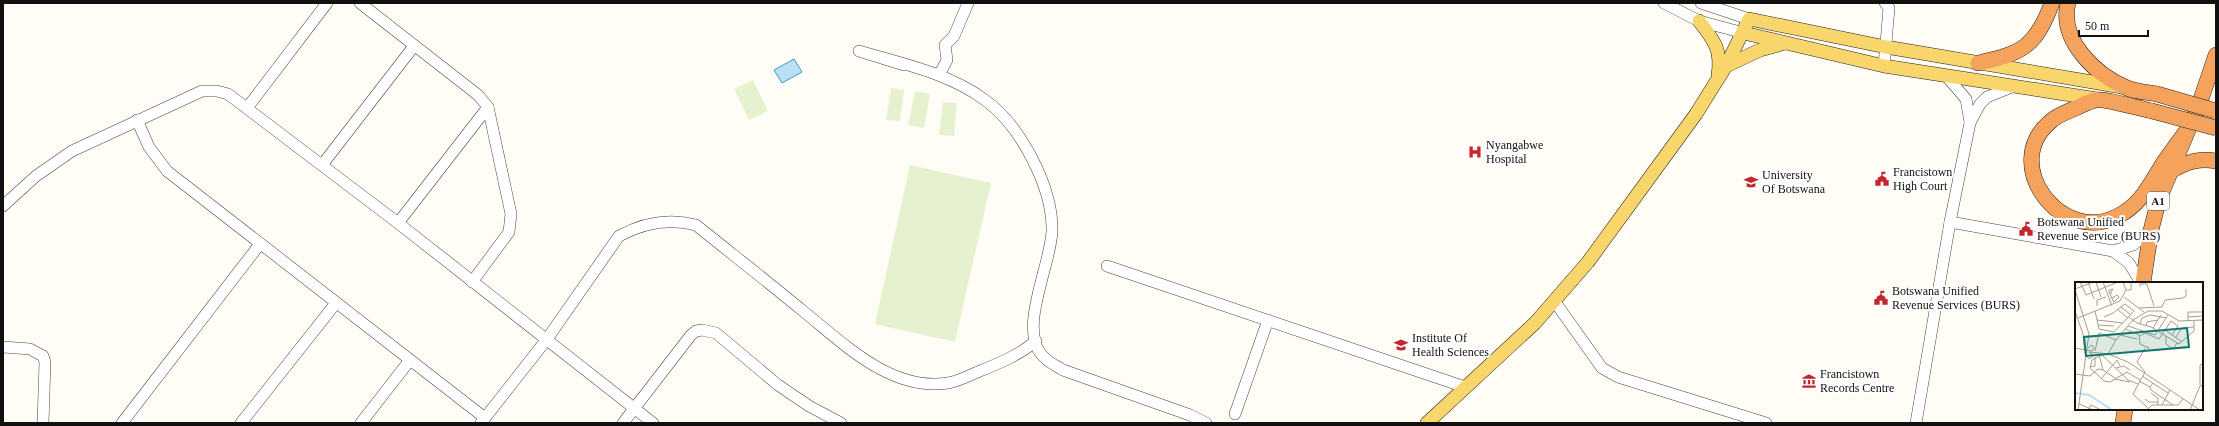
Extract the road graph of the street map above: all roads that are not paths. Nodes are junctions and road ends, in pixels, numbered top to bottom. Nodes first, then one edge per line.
1 (327, 3) edge
2 (360, 3) edge
3 (968, 3) edge
4 (1664, 3) edge
5 (1702, 3) edge
6 (2052, 3) edge
7 (2068, 3) edge
8 (1891, 5) edge
9 (1749, 19) junction
10 (1699, 21) junction
11 (1744, 33) junction
12 (1787, 42) junction
13 (414, 46) junction
14 (1886, 47) junction
15 (2216, 55) edge
16 (1978, 62) junction
17 (904, 65) dead end
18 (1726, 66) junction
19 (1884, 66) junction
20 (940, 75) junction
21 (1948, 77) junction
22 (1717, 81) junction
23 (2012, 87) junction
24 (2128, 88) junction
25 (2097, 99) junction
26 (488, 107) junction
27 (247, 108) junction
28 (2216, 111) edge
29 (137, 120) junction
30 (1970, 123) junction
31 (2191, 125) junction
32 (2216, 128) edge
33 (2216, 161) edge
34 (322, 165) junction
35 (2171, 171) junction
36 (3, 206) edge
37 (1950, 222) junction
38 (398, 223) junction
39 (2151, 230) junction
40 (260, 244) junction
41 (2112, 251) junction
42 (1107, 266) dead end
43 (472, 282) junction
44 (2141, 282) edge
45 (2142, 282) edge
46 (1555, 302) junction
47 (336, 303) junction
48 (1268, 320) junction
49 (547, 339) junction
50 (1036, 341) junction
51 (3, 347) edge
52 (410, 360) junction
53 (1465, 387) junction
54 (634, 408) junction
55 (2125, 410) edge
56 (1235, 414) dead end
57 (483, 421) edge
58 (43, 423) edge
59 (122, 423) edge
60 (241, 423) edge
61 (361, 423) edge
62 (622, 423) edge
63 (654, 423) edge
64 (841, 423) edge
65 (1206, 423) edge
66 (1427, 423) edge
67 (1766, 423) edge
68 (1916, 423) edge
69 (2124, 423) edge

1 - 27 street
2 - 13 street
3 - 20 street
4 - 10 street
5 - 9 street
6 - 16 highway
7 - 24 highway
8 - 14 street
9 - 11 main road
9 - 14 main road
10 - 11 street
10 - 22 main road
11 - 12 main road
11 - 18 main road
12 - 18 main road
12 - 19 main road
13 - 26 street
13 - 34 street
14 - 16 main road
14 - 19 street
15 - 31 highway, A1
16 - 24 main road
17 - 20 street
18 - 22 main road
19 - 21 main road
20 - 50 street
21 - 23 main road
21 - 30 street
22 - 46 main road
23 - 25 main road
23 - 30 street
24 - 28 highway, bridge
25 - 31 highway
25 - 32 highway, bridge
26 - 38 street
26 - 43 street
27 - 29 street
27 - 34 street
29 - 36 street
29 - 40 street
30 - 37 street
31 - 35 highway, A1
33 - 35 highway
34 - 38 street
35 - 39 highway, A1
37 - 41 street
37 - 68 street
38 - 43 street
39 - 41 street
39 - 45 highway, A1
40 - 47 street
40 - 59 street
41 - 44 street
42 - 48 street
43 - 49 street
46 - 53 main road
46 - 67 street
47 - 52 street
47 - 60 street
48 - 53 street
48 - 56 street
49 - 50 street
49 - 54 street
49 - 57 street
50 - 65 street
51 - 58 street
52 - 57 street
52 - 61 street
53 - 66 main road
54 - 62 street
54 - 63 street
54 - 64 street
55 - 69 highway

